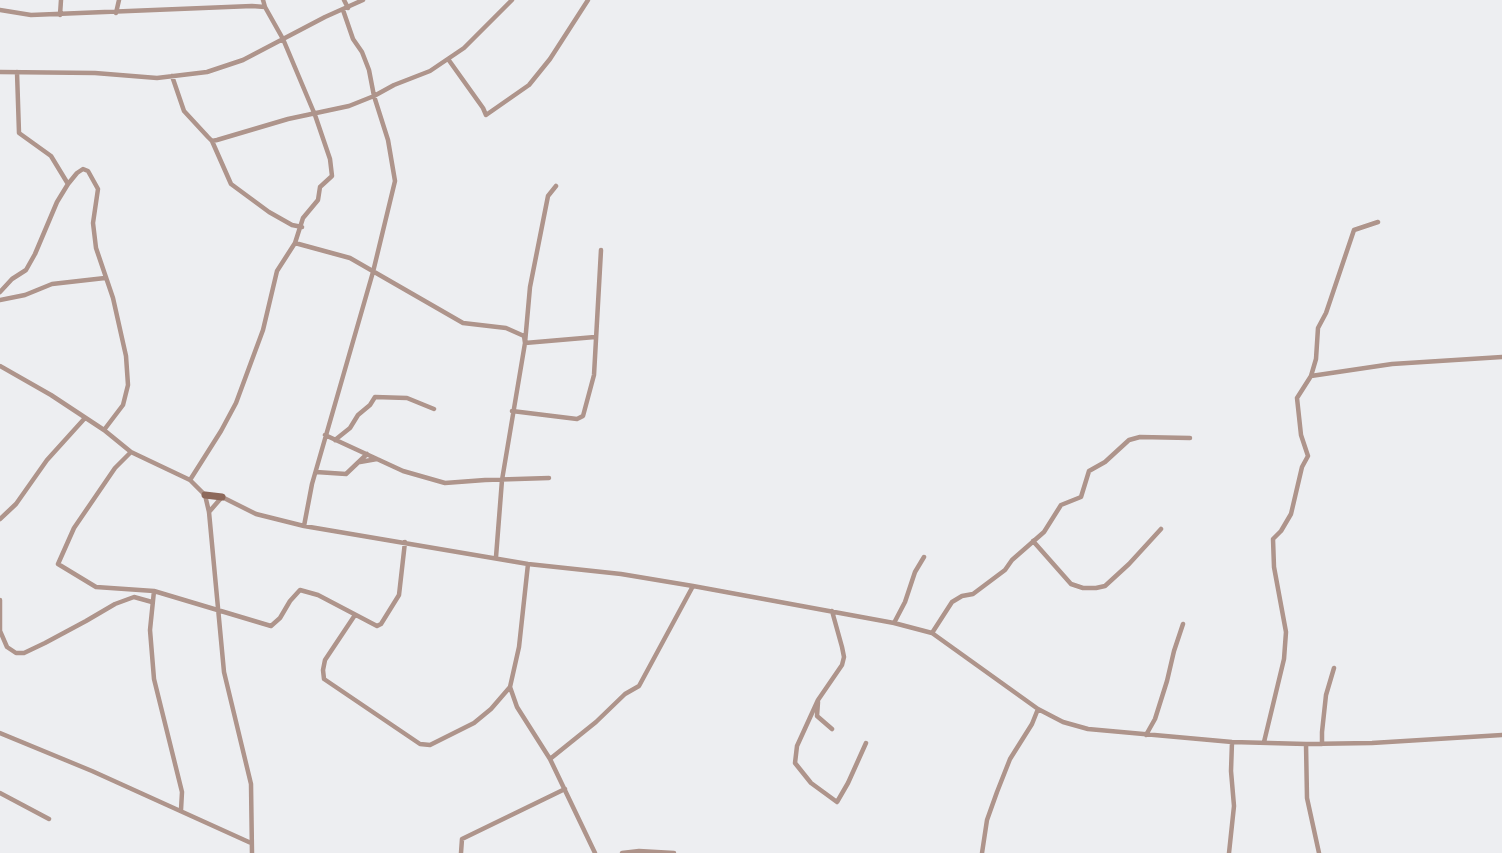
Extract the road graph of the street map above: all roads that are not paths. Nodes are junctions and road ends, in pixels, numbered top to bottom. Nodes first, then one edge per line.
1 (61, 0) edge
2 (119, 0) edge
3 (190, 0) edge
4 (263, 0) edge
5 (344, 0) edge
6 (363, 0) edge
7 (512, 0) edge
8 (588, 0) edge
9 (265, 8) junction
10 (190, 9) junction
11 (345, 9) junction
12 (0, 10) edge
13 (116, 13) junction
14 (60, 15) junction
15 (283, 39) junction
16 (448, 59) junction
17 (0, 72) edge
18 (17, 72) junction
19 (172, 76) junction
20 (374, 96) junction
21 (314, 112) junction
22 (213, 141) junction
23 (68, 184) junction
24 (556, 186) dead end
25 (1378, 222) dead end
26 (302, 227) junction
27 (295, 243) junction
28 (601, 250) dead end
29 (373, 272) junction
30 (105, 278) junction
31 (0, 292) edge
32 (0, 300) edge
33 (595, 337) junction
34 (525, 343) junction
35 (1502, 357) edge
36 (0, 366) edge
37 (1311, 376) junction
38 (434, 409) dead end
39 (512, 411) junction
40 (85, 418) junction
41 (104, 430) junction
42 (325, 435) junction
43 (1190, 438) dead end
44 (335, 440) junction
45 (131, 452) junction
46 (366, 454) junction
47 (377, 459) junction
48 (360, 462) junction
49 (316, 472) junction
50 (549, 478) dead end
51 (190, 480) junction
52 (502, 480) junction
53 (205, 495) junction
54 (222, 497) junction
55 (209, 512) junction
56 (0, 519) edge
57 (304, 526) junction
58 (1161, 530) dead end
59 (1033, 541) junction
60 (405, 542) junction
61 (924, 556) dead end
62 (496, 557) junction
63 (528, 564) junction
64 (693, 586) junction
65 (154, 591) junction
66 (0, 600) edge
67 (152, 602) junction
68 (832, 611) junction
69 (219, 612) junction
70 (355, 615) junction
71 (894, 622) junction
72 (1183, 624) dead end
73 (0, 631) edge
74 (932, 633) junction
75 (1334, 668) dead end
76 (510, 687) junction
77 (818, 700) junction
78 (1038, 709) junction
79 (832, 729) dead end
80 (0, 733) edge
81 (1146, 735) junction
82 (1502, 735) edge
83 (1233, 742) junction
84 (1264, 742) junction
85 (866, 743) dead end
86 (1306, 744) junction
87 (1322, 744) junction
88 (550, 759) junction
89 (565, 789) junction
90 (0, 793) edge
91 (181, 810) junction
92 (49, 819) dead end
93 (251, 843) junction
94 (252, 853) edge
95 (461, 853) edge
96 (595, 853) edge
97 (622, 853) edge
98 (674, 853) edge
99 (982, 853) edge
100 (1229, 853) edge
101 (1319, 853) edge

1 - 14 street
2 - 13 street
3 - 10 street
4 - 9 street
5 - 11 street
6 - 11 street
7 - 16 street
8 - 16 street
9 - 10 street
9 - 15 street
10 - 13 street
11 - 15 street
11 - 20 street
12 - 14 street
13 - 14 street
15 - 19 street
15 - 21 street
16 - 20 street
17 - 18 street
18 - 19 street
18 - 23 street
19 - 22 street
20 - 21 street
20 - 29 street
21 - 22 street
21 - 26 street
22 - 26 street
23 - 30 street
23 - 31 street
24 - 34 street
25 - 37 street
26 - 27 street
27 - 29 street
27 - 51 street
28 - 33 street
29 - 34 street
29 - 42 street
30 - 32 street
30 - 41 street
33 - 34 street
33 - 39 street
34 - 39 street
35 - 37 street
36 - 40 street
37 - 84 street
38 - 44 street
39 - 52 street
40 - 41 street
40 - 56 street
41 - 45 street
42 - 44 street
42 - 49 street
43 - 59 street
44 - 46 street
45 - 51 street
45 - 65 street
46 - 47 street
46 - 48 street
47 - 48 street
47 - 52 street
48 - 49 street
49 - 57 street
50 - 52 street
51 - 53 street
52 - 62 street
53 - 54 street
53 - 55 street
54 - 55 street
54 - 57 street
55 - 69 street
57 - 60 street
58 - 59 street
59 - 74 street
60 - 62 street
60 - 70 street
61 - 71 street
62 - 63 street
63 - 64 street
63 - 76 street
64 - 68 street
64 - 88 street
65 - 67 street
65 - 69 street
66 - 73 street
67 - 73 street
67 - 91 street
68 - 71 street
68 - 77 street
69 - 70 street
69 - 93 street
70 - 76 street
71 - 74 street
72 - 81 street
74 - 78 street
75 - 87 street
76 - 88 street
77 - 79 street
77 - 85 street
78 - 81 street
78 - 99 street
80 - 91 street
81 - 83 street
82 - 87 street
83 - 84 street
83 - 100 street
84 - 86 street
86 - 87 street
86 - 101 street
88 - 89 street
89 - 95 street
89 - 96 street
90 - 92 street
91 - 93 street
93 - 94 street
97 - 98 street

